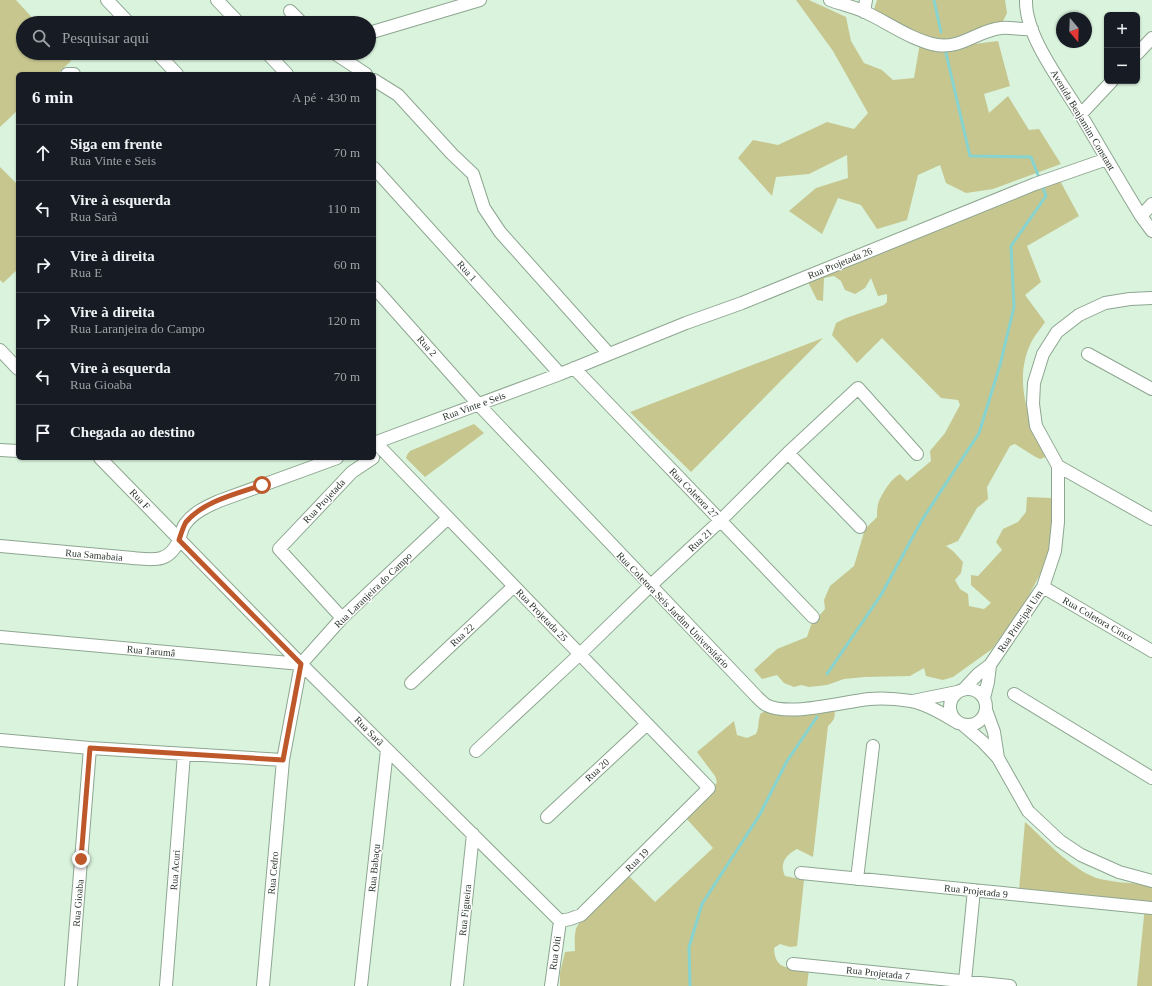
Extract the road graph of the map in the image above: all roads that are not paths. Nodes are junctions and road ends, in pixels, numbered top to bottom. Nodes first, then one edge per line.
1 (107, 0) edge
2 (217, 0) edge
3 (480, 0) edge
4 (830, 0) edge
5 (1027, 1) edge
6 (865, 6) edge
7 (290, 11) dead end
8 (122, 16) edge
9 (232, 16) edge
10 (295, 16) edge
11 (1032, 30) junction
12 (376, 31) edge
13 (1152, 38) edge
14 (1140, 51) edge
15 (164, 60) edge
16 (274, 60) edge
17 (345, 60) edge
18 (175, 72) edge
19 (285, 72) edge
20 (363, 72) edge
21 (376, 81) edge
22 (1109, 84) edge
23 (1080, 114) junction
24 (1107, 160) junction
25 (376, 170) edge
26 (1152, 204) edge
27 (1141, 216) junction
28 (1152, 231) edge
29 (376, 289) edge
30 (1152, 298) edge
31 (1, 351) edge
32 (609, 354) junction
33 (1088, 354) dead end
34 (16, 367) edge
35 (574, 368) junction
36 (560, 374) junction
37 (1152, 389) edge
38 (480, 405) junction
39 (376, 443) edge
40 (0, 450) edge
41 (16, 451) edge
42 (788, 453) junction
43 (917, 454) dead end
44 (377, 456) edge
45 (102, 460) edge
46 (331, 460) edge
47 (371, 460) edge
48 (1058, 466) junction
49 (448, 518) junction
50 (1152, 519) edge
51 (720, 521) junction
52 (860, 527) dead end
53 (179, 540) junction
54 (0, 546) edge
55 (514, 586) junction
56 (650, 586) junction
57 (1043, 586) junction
58 (813, 617) dead end
59 (342, 618) junction
60 (0, 637) edge
61 (1152, 651) edge
62 (580, 654) junction
63 (301, 664) junction
64 (990, 665) junction
65 (411, 683) dead end
66 (960, 691) junction
67 (1014, 694) dead end
68 (984, 698) junction
69 (913, 701) junction
70 (986, 710) junction
71 (647, 724) junction
72 (960, 724) junction
73 (0, 740) edge
74 (874, 746) dead end
75 (90, 748) junction
76 (387, 750) junction
77 (476, 751) dead end
78 (184, 754) junction
79 (998, 758) junction
80 (283, 760) junction
81 (1152, 778) edge
82 (709, 788) joint
83 (547, 817) dead end
84 (472, 834) junction
85 (801, 873) dead end
86 (857, 879) junction
87 (1152, 881) edge
88 (974, 890) junction
89 (1152, 908) edge
90 (560, 921) junction
91 (793, 964) dead end
92 (965, 981) junction
93 (71, 986) edge
94 (166, 986) edge
95 (263, 986) edge
96 (361, 986) edge
97 (457, 986) edge
98 (551, 986) edge
99 (1010, 986) edge

1 - 8 street
2 - 9 street
3 - 12 street
4 - 6 street
5 - 11 street, Avenida Benjamim Constant
6 - 11 street
7 - 10 street
11 - 23 street, Avenida Benjamim Constant
13 - 14 street
15 - 18 street
16 - 19 street
17 - 20 street
21 - 32 street
22 - 23 street
23 - 24 street, Avenida Benjamim Constant
24 - 27 street, Avenida Benjamim Constant
24 - 32 street, Rua Projetada 26
25 - 36 street, Rua 1
26 - 27 street
27 - 28 street, Avenida Benjamim Constant
29 - 38 street, Rua 2
30 - 48 street, Rua Principal Um
31 - 34 street
32 - 35 street, Rua Projetada 26
33 - 37 street
35 - 36 street, Rua Vinte e Seis
35 - 51 street, Rua Coletora 27
36 - 38 street, Rua Vinte e Seis
38 - 39 street, Rua Vinte e Seis
38 - 56 street, Rua Coletora Seis Jardim Universitário
40 - 41 street
42 - 43 street, Rua 21
42 - 51 street, Rua 21
42 - 52 street
44 - 49 street, Rua Projetada 25
45 - 53 street, Rua F
46 - 53 street
47 - 59 street, Rua Projetada
48 - 50 street
48 - 57 street, Rua Principal Um
49 - 55 street, Rua Projetada 25
49 - 59 street, Rua Laranjeira do Campo
51 - 56 street, Rua 21
51 - 58 street, Rua Coletora 27
53 - 54 street, Rua Samabaia
53 - 63 street, Rua Sarã
55 - 62 street, Rua Projetada 25
55 - 65 street, Rua 22
56 - 62 street, Rua 21
56 - 69 street, Rua Coletora Seis Jardim Universitário
57 - 61 street, Rua Coletora Cinco
57 - 64 street, Rua Principal Um
59 - 63 street, Rua Laranjeira do Campo
60 - 63 street, Rua Tarumâ
62 - 71 street, Rua Projetada 25
62 - 77 street, Rua 21
63 - 76 street, Rua Sarã
63 - 80 street, Rua Cedro
64 - 66 street, Rua Principal Um
64 - 68 street, Rua Principal Um
66 - 68 street
66 - 69 street
66 - 72 street
67 - 81 street
68 - 70 street
69 - 72 street
70 - 72 street
70 - 79 street
71 - 82 street, Rua Projetada 25
71 - 83 street, Rua 20
72 - 79 street
73 - 75 street
74 - 86 street
75 - 78 street
75 - 93 street, Rua Gioaba
76 - 84 street, Rua Sarã
76 - 96 street, Rua Babaçu
78 - 80 street
78 - 94 street, Rua Acuri
79 - 87 street
80 - 95 street, Rua Cedro
82 - 90 street, Rua 19
84 - 90 street, Rua Sarã
84 - 97 street, Rua Figueira
85 - 86 street, Rua Projetada 9
86 - 88 street, Rua Projetada 9
88 - 89 street, Rua Projetada 9
88 - 92 street
90 - 98 street, Rua Oiti
91 - 92 street, Rua Projetada 7
92 - 99 street, Rua Projetada 7

